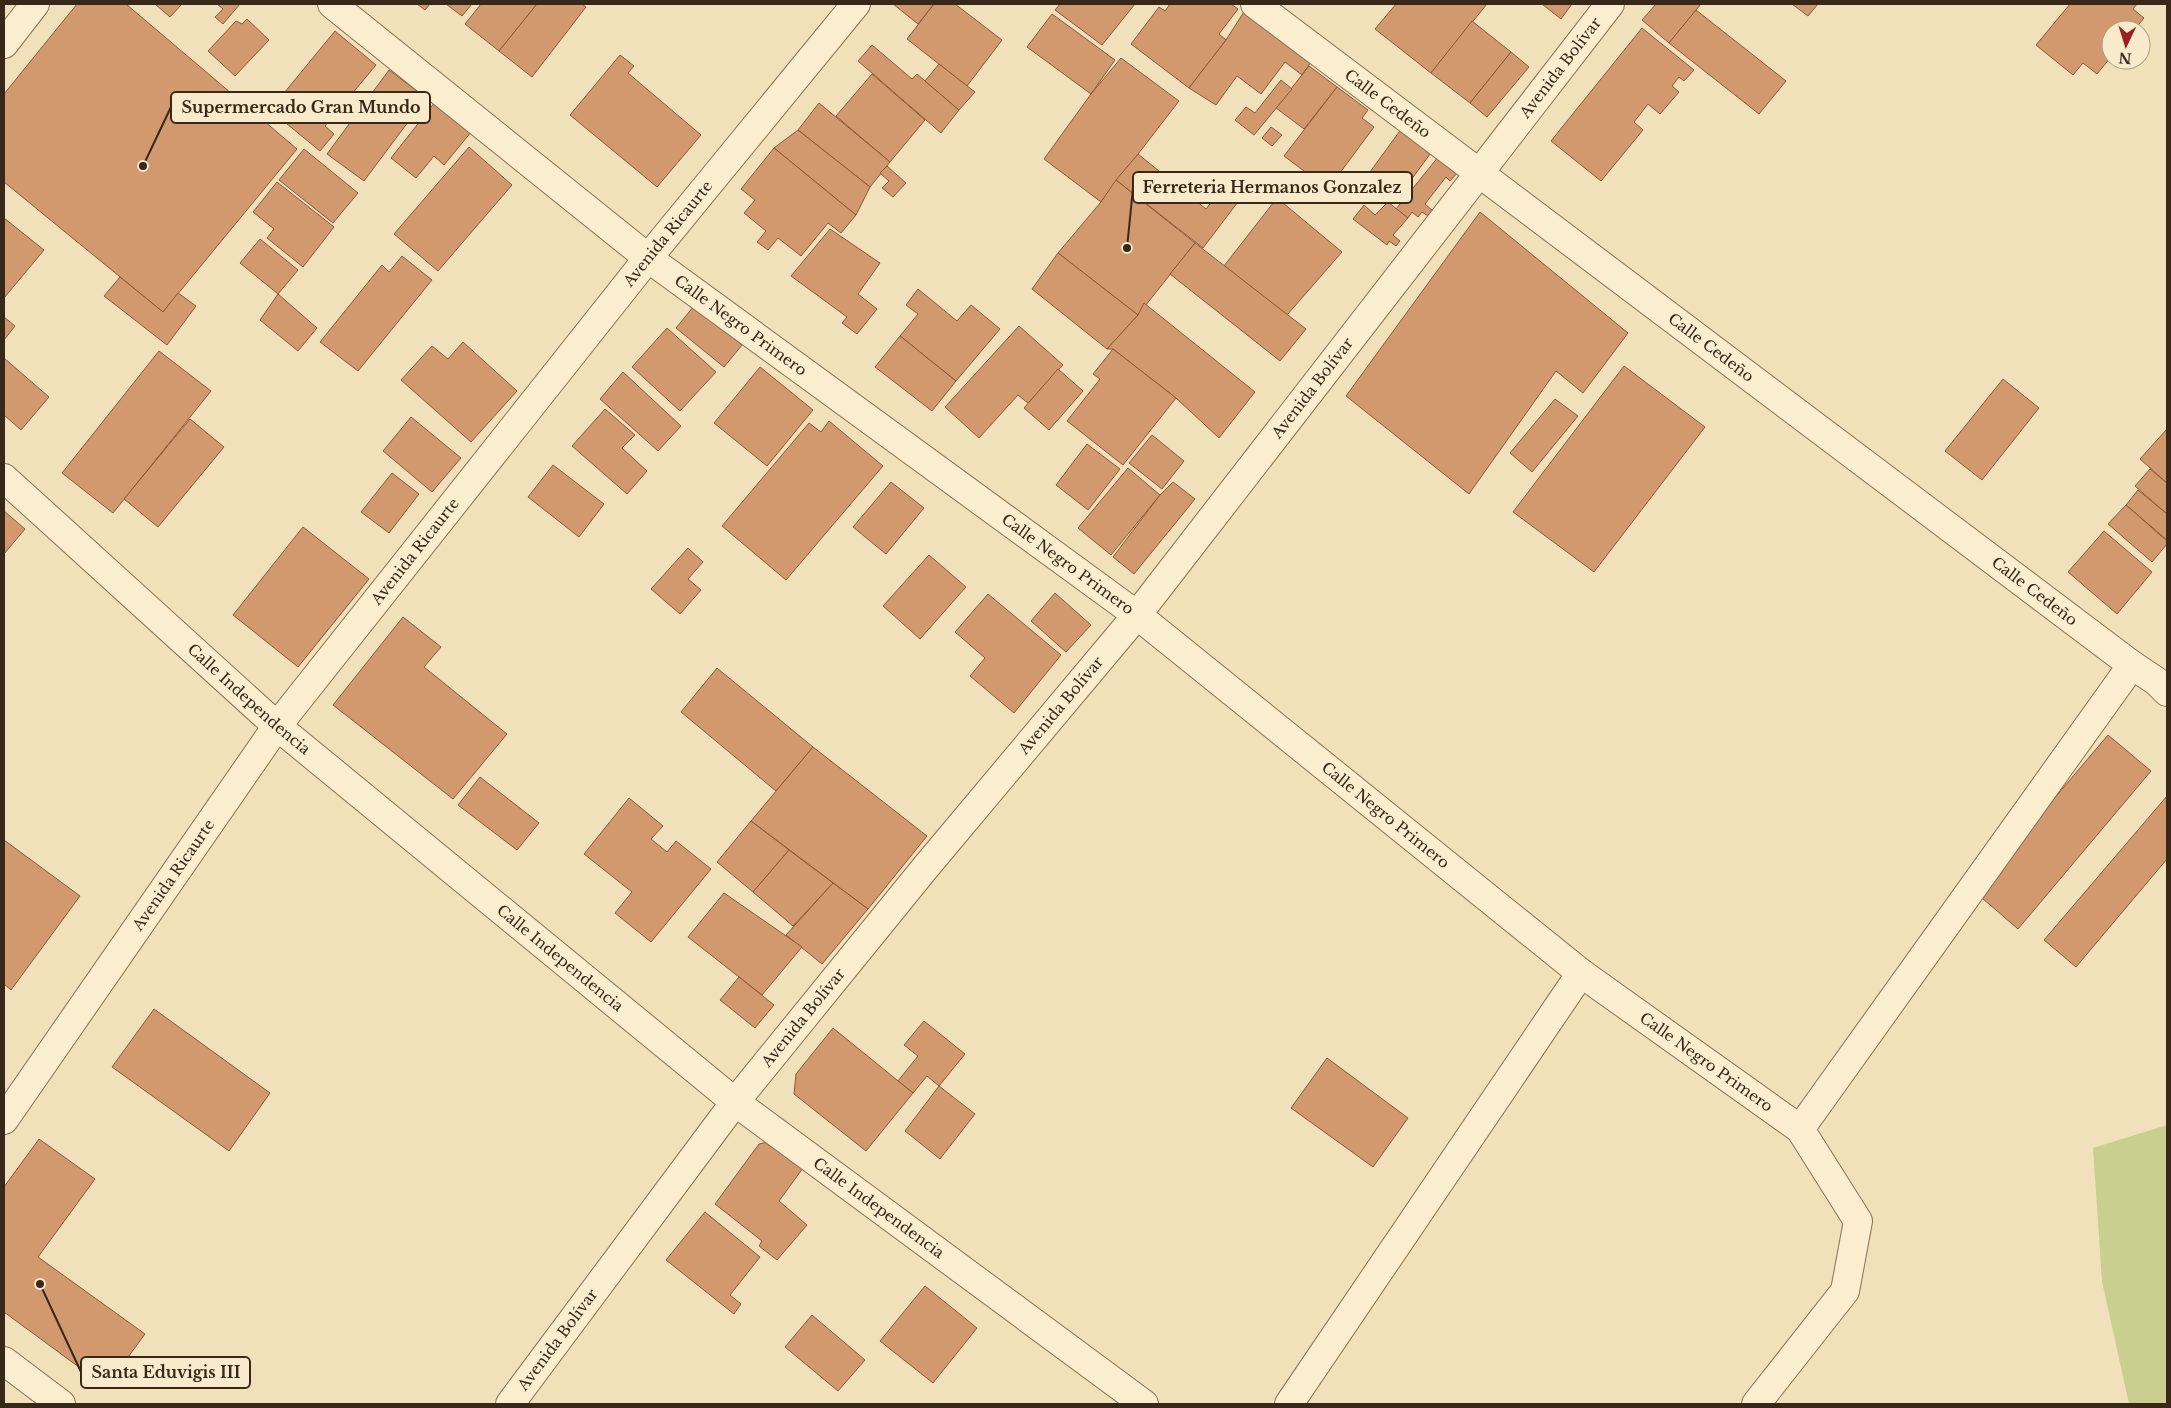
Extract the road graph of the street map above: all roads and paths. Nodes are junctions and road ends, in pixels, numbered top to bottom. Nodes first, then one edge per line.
1 (35, 4) edge
2 (332, 4) edge
3 (856, 4) edge
4 (1255, 4) edge
5 (1610, 4) edge
6 (4, 44) edge
7 (1479, 173) junction
8 (648, 258) junction
9 (4, 478) edge
10 (1137, 615) junction
11 (2132, 665) junction
12 (2163, 680) edge
13 (277, 726) junction
14 (1581, 973) junction
15 (735, 1102) junction
16 (4, 1120) edge
17 (1800, 1129) junction
18 (4, 1361) edge
19 (61, 1404) edge
20 (510, 1404) edge
21 (1144, 1404) edge
22 (1289, 1404) edge
23 (1756, 1404) edge

1 - 6 street
2 - 8 street, Calle Negro Primero
3 - 8 street, Avenida Ricaurte
4 - 7 street, Calle Cedeño
5 - 7 street, Avenida Bolívar
7 - 10 street, Avenida Bolívar
7 - 11 street, Calle Cedeño
8 - 10 street, Calle Negro Primero
8 - 13 street, Avenida Ricaurte
9 - 13 street, Calle Independencia
10 - 14 street, Calle Negro Primero
10 - 15 street, Avenida Bolívar
11 - 12 street, Calle Cedeño
11 - 17 street
13 - 15 street, Calle Independencia
13 - 16 street, Avenida Ricaurte
14 - 17 street, Calle Negro Primero
14 - 22 street
15 - 20 street, Avenida Bolívar
15 - 21 street, Calle Independencia
17 - 23 street
18 - 19 street

